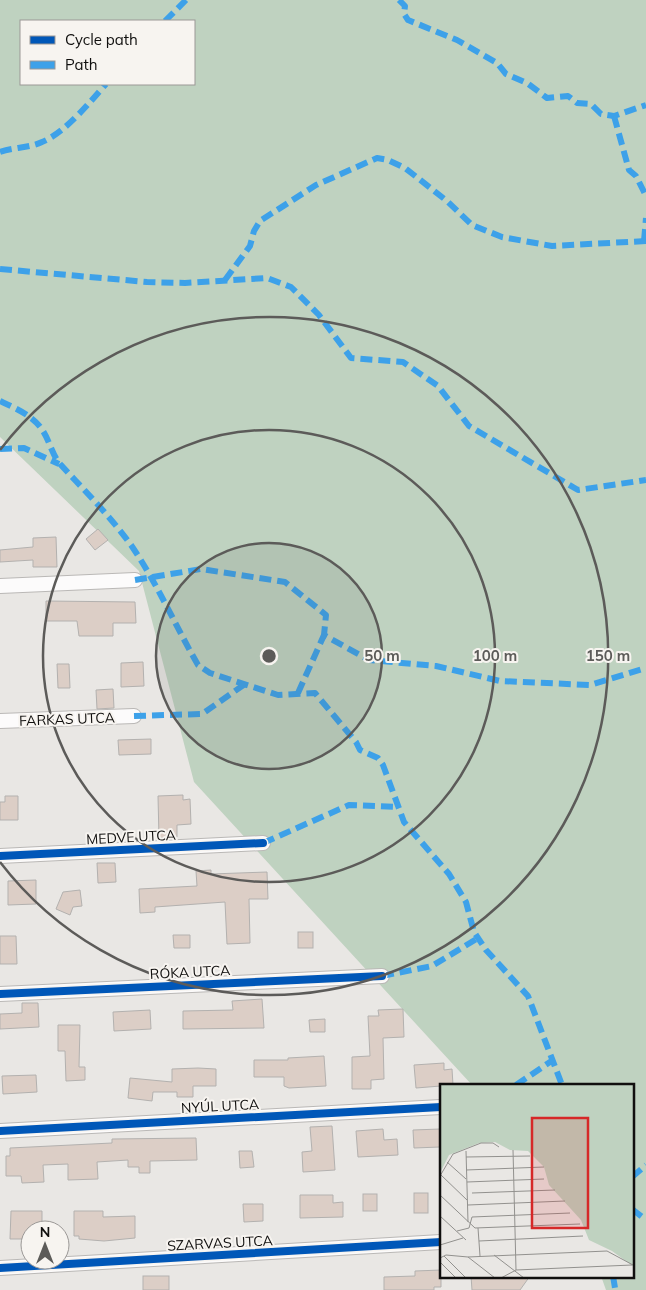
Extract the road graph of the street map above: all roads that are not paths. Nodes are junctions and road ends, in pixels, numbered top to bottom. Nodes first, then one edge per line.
1 (136, 580) dead end
2 (0, 586) edge
3 (134, 716) dead end
4 (0, 722) edge
5 (262, 843) dead end
6 (0, 856) edge
7 (382, 976) dead end
8 (0, 994) edge
9 (440, 1107) edge
10 (0, 1131) edge
11 (440, 1242) edge
12 (0, 1268) edge

1 - 2 street
3 - 4 street, FARKAS UTCA
5 - 6 street, MEDVE UTCA
7 - 8 street, RÓKA UTCA
9 - 10 street, NYÚL UTCA
11 - 12 street, SZARVAS UTCA

